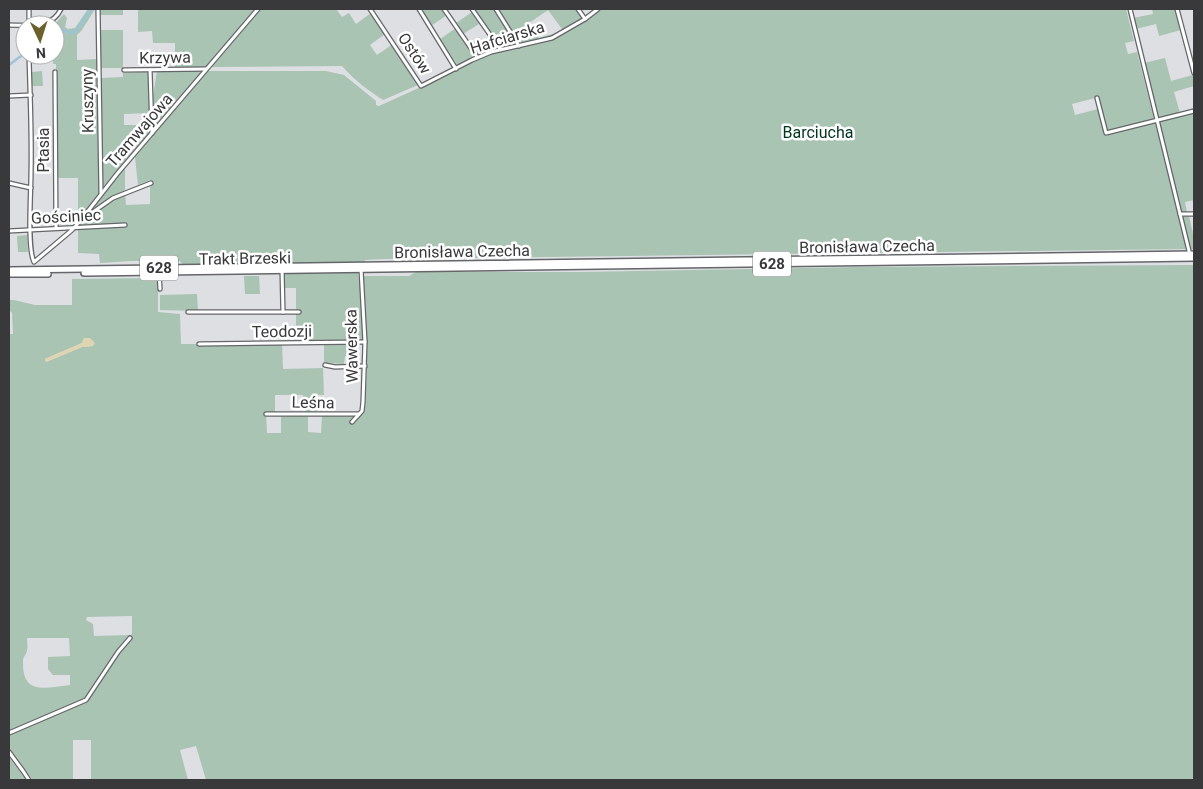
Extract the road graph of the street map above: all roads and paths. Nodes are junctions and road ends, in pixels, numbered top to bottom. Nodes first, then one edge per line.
1 (98, 9) edge
2 (258, 9) edge
3 (370, 9) edge
4 (419, 9) edge
5 (444, 9) edge
6 (472, 9) edge
7 (496, 9) edge
8 (578, 9) edge
9 (598, 9) edge
10 (1129, 9) edge
11 (1177, 9) edge
12 (585, 19) junction
13 (519, 46) junction
14 (500, 50) junction
15 (478, 57) junction
16 (30, 65) edge
17 (207, 69) junction
18 (456, 69) junction
19 (124, 70) dead end
20 (150, 70) junction
21 (55, 72) dead end
22 (1194, 74) edge
23 (421, 86) joint
24 (31, 95) junction
25 (9, 96) edge
26 (1097, 98) dead end
27 (1194, 111) edge
28 (1156, 120) junction
29 (152, 134) junction
30 (9, 183) edge
31 (150, 183) dead end
32 (31, 188) junction
33 (101, 194) junction
34 (1180, 214) junction
35 (1194, 214) edge
36 (81, 220) junction
37 (125, 225) dead end
38 (75, 227) junction
39 (56, 228) junction
40 (31, 230) junction
41 (9, 231) edge
42 (1192, 256) edge
43 (361, 267) junction
44 (282, 268) junction
45 (9, 270) edge
46 (159, 272) junction
47 (9, 274) edge
48 (160, 289) dead end
49 (188, 312) dead end
50 (283, 312) junction
51 (299, 312) dead end
52 (365, 342) junction
53 (199, 344) dead end
54 (325, 365) dead end
55 (365, 366) junction
56 (266, 414) dead end
57 (360, 414) junction
58 (352, 422) dead end
59 (130, 638) dead end
60 (9, 733) edge
61 (9, 752) edge
62 (29, 780) edge

1 - 33 street, Kruszyny
2 - 17 street, Tramwajowa
3 - 23 street, Ostów
4 - 18 street
5 - 15 street
6 - 14 street
7 - 13 street
8 - 12 street
9 - 12 street, Hafciarska
10 - 28 street
11 - 22 street
12 - 13 street, Hafciarska
13 - 14 street, Hafciarska
14 - 15 street, Hafciarska
15 - 18 street, Hafciarska
16 - 24 street
17 - 20 street, Krzywa
17 - 29 street, Tramwajowa
18 - 23 street, Hafciarska
19 - 20 street, Krzywa
20 - 29 street
21 - 39 street, Ptasia
24 - 25 street
24 - 32 street
26 - 28 street
27 - 28 street
28 - 34 street
29 - 33 street, Tramwajowa
30 - 32 street
31 - 36 street
32 - 40 street
33 - 36 street, Tramwajowa
34 - 35 street
34 - 42 street
36 - 38 street, Tramwajowa
37 - 38 street, Gościniec
38 - 39 street, Gościniec
38 - 40 street, Tramwajowa
39 - 40 street, Gościniec
40 - 41 street, Gościniec
42 - 43 main road, Bronisława Czecha / 628
43 - 44 main road, Trakt Brzeski / 628
43 - 52 street, Wawerska
44 - 45 main road, Trakt Brzeski / 628
44 - 46 main road, Trakt Brzeski / 628
44 - 50 street
46 - 47 main road, Trakt Brzeski / 628
46 - 48 street
49 - 50 street
50 - 51 street
52 - 53 street, Teodozji
52 - 55 street, Wawerska
54 - 55 street
55 - 57 street, Wawerska
56 - 57 street, Leśna
57 - 58 street
59 - 60 street
61 - 62 street

